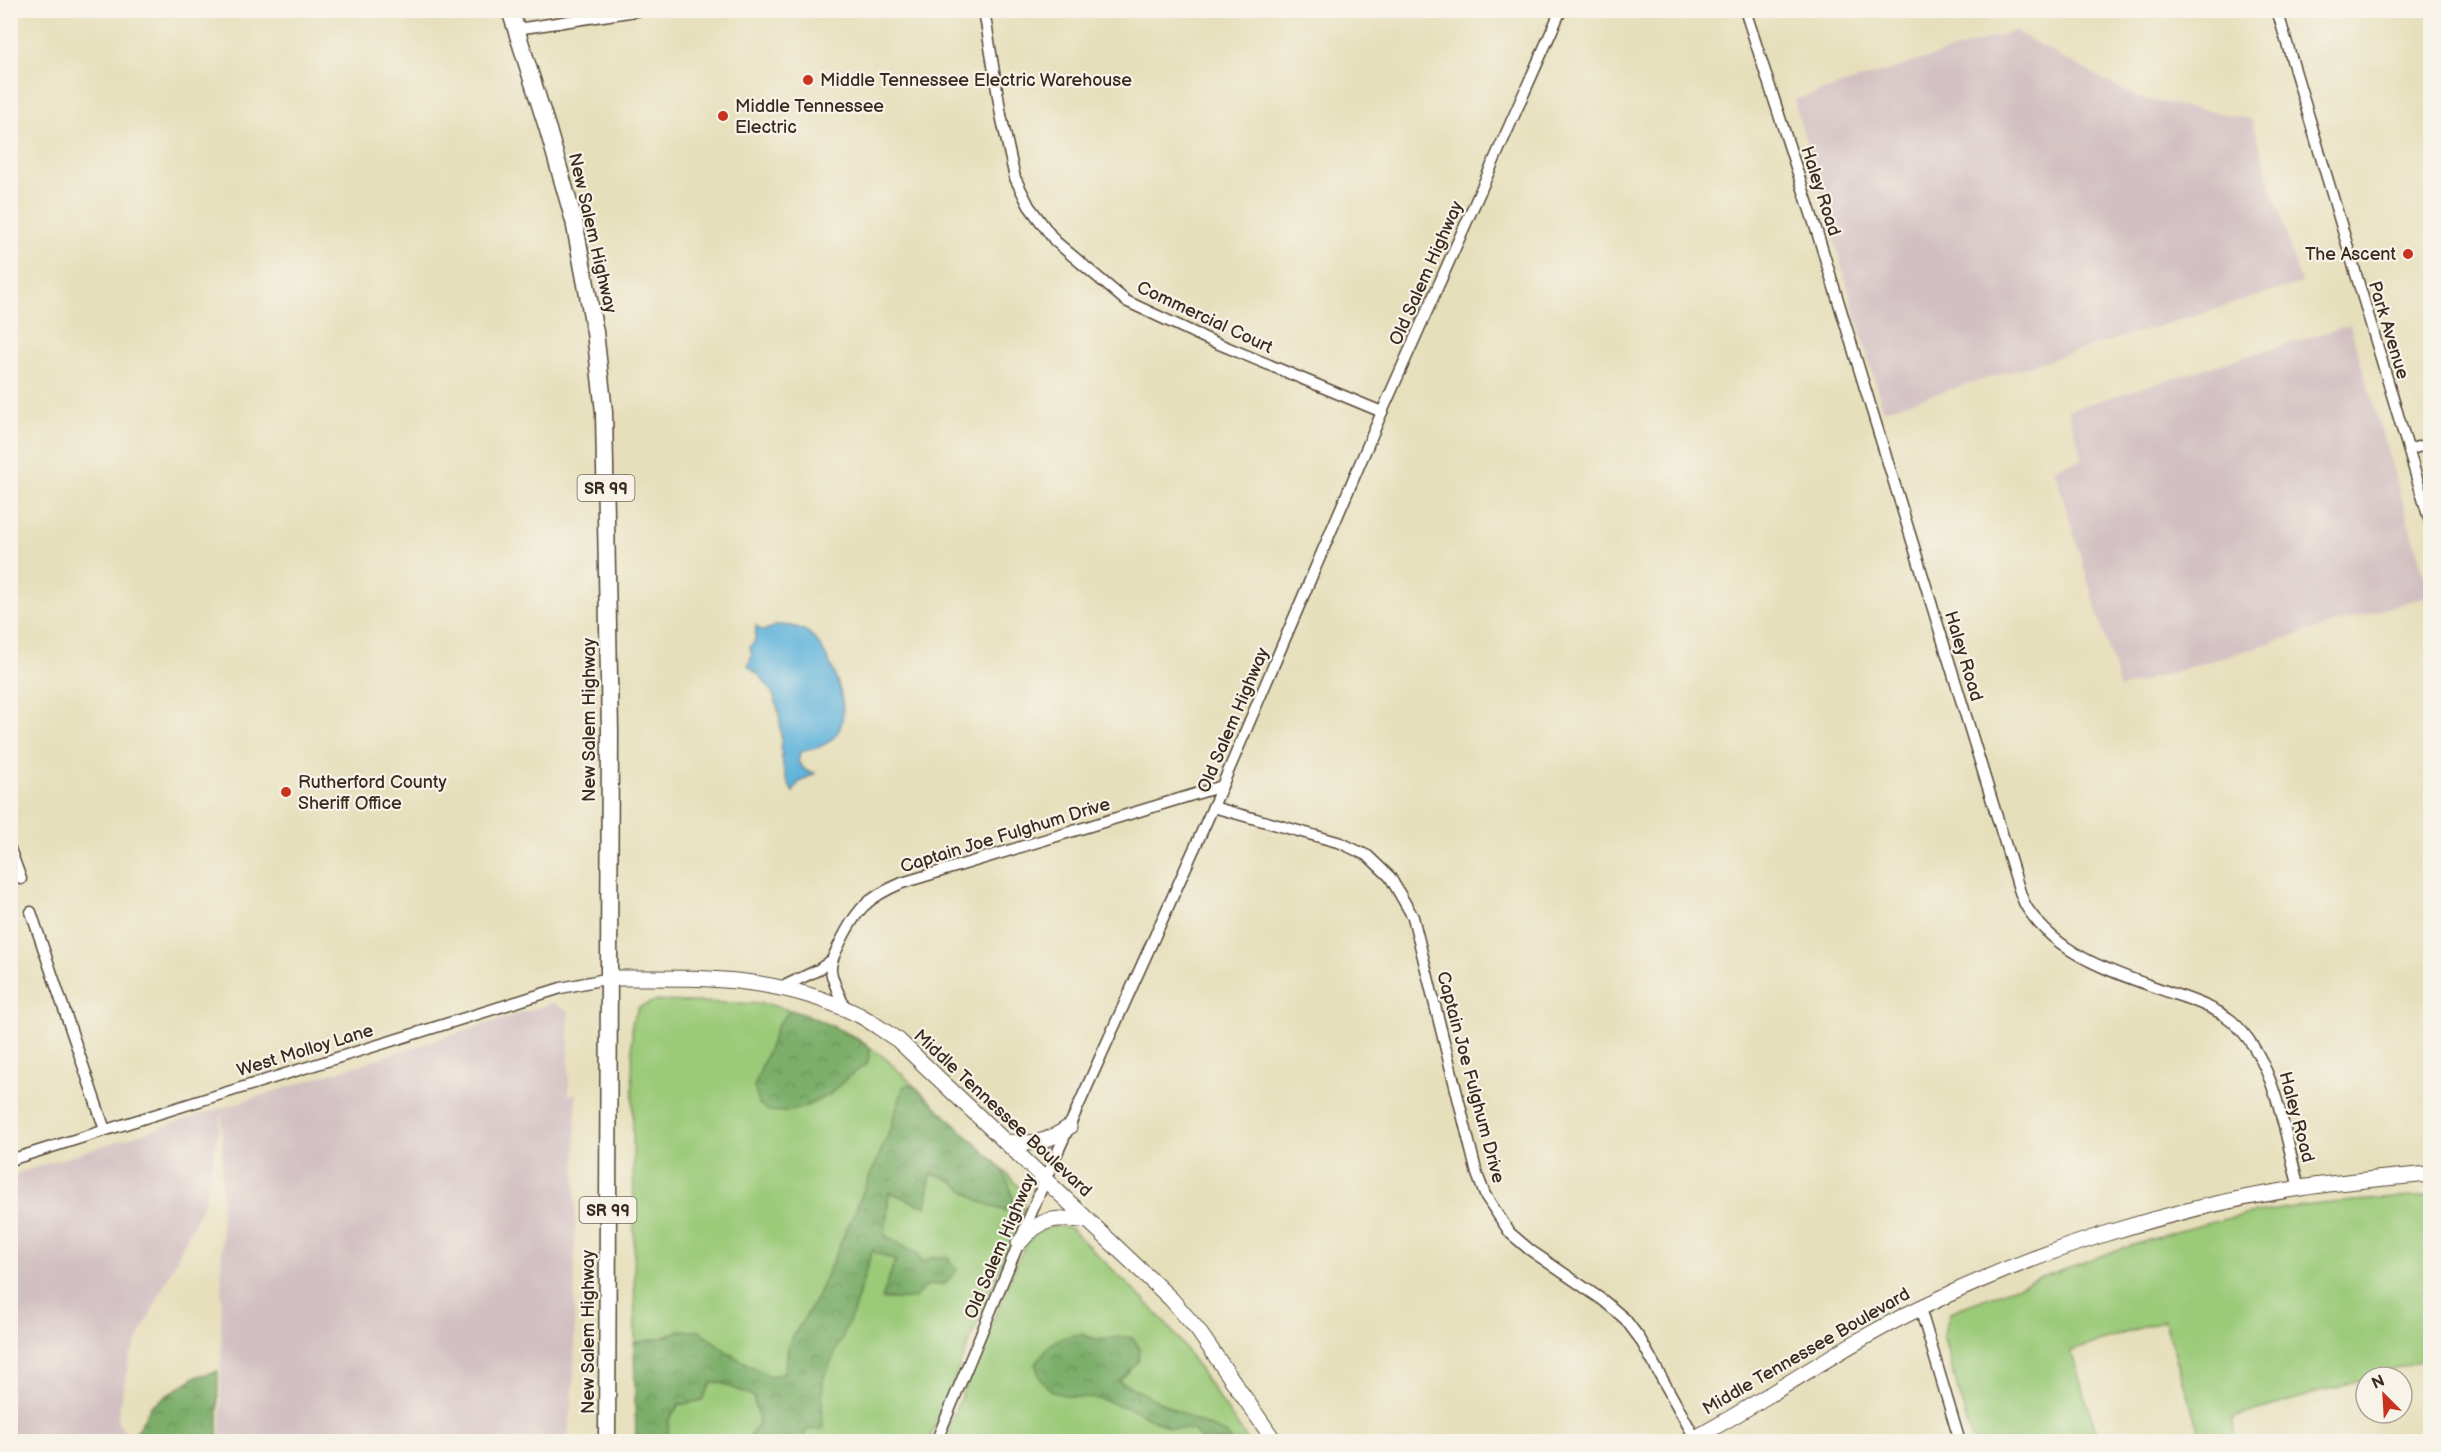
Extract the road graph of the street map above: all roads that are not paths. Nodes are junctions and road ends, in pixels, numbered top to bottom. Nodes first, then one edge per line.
1 (510, 10) edge
2 (642, 10) edge
3 (984, 10) edge
4 (1560, 10) edge
5 (1745, 10) edge
6 (2277, 10) edge
7 (517, 29) junction
8 (1382, 412) junction
9 (2430, 443) edge
10 (2409, 450) junction
11 (2430, 522) edge
12 (1222, 786) junction
13 (1213, 807) junction
14 (10, 849) edge
15 (21, 879) dead end
16 (31, 912) dead end
17 (831, 960) junction
18 (610, 978) junction
19 (782, 987) junction
20 (846, 1010) junction
21 (1069, 1127) junction
22 (105, 1130) junction
23 (1005, 1142) junction
24 (10, 1160) edge
25 (2430, 1174) edge
26 (1045, 1180) junction
27 (2299, 1188) junction
28 (1088, 1221) junction
29 (1019, 1242) junction
30 (1920, 1308) junction
31 (1691, 1440) edge
32 (607, 1442) edge
33 (936, 1442) edge
34 (1275, 1442) edge
35 (1960, 1442) edge

1 - 7 main road, New Salem Highway / SR 99
2 - 7 street
3 - 8 street, Commercial Court
4 - 8 street, Old Salem Highway
5 - 27 street, Haley Road
6 - 10 street, Park Avenue
7 - 18 main road, New Salem Highway / SR 99
8 - 12 street, Old Salem Highway
9 - 10 street
10 - 11 street, Park Avenue
12 - 13 street, Old Salem Highway
12 - 17 street, Captain Joe Fulghum Drive
13 - 21 street, Old Salem Highway
13 - 31 street, Captain Joe Fulghum Drive
14 - 15 street
16 - 22 street
17 - 19 street
17 - 20 street
18 - 19 main road, Middle Tennessee Boulevard
18 - 22 street, West Molloy Lane
18 - 32 main road, New Salem Highway / SR 99
19 - 20 main road, Middle Tennessee Boulevard
20 - 23 main road, Middle Tennessee Boulevard
21 - 23 main road
21 - 26 street, Old Salem Highway
22 - 24 street, West Molloy Lane
23 - 26 main road, Middle Tennessee Boulevard
25 - 27 main road, Middle Tennessee Boulevard
26 - 28 main road, Middle Tennessee Boulevard
26 - 29 street, Old Salem Highway
27 - 30 main road, Middle Tennessee Boulevard
28 - 29 main road
28 - 34 main road, Middle Tennessee Boulevard
29 - 33 street, Old Salem Highway
30 - 31 main road, Middle Tennessee Boulevard
30 - 35 street

